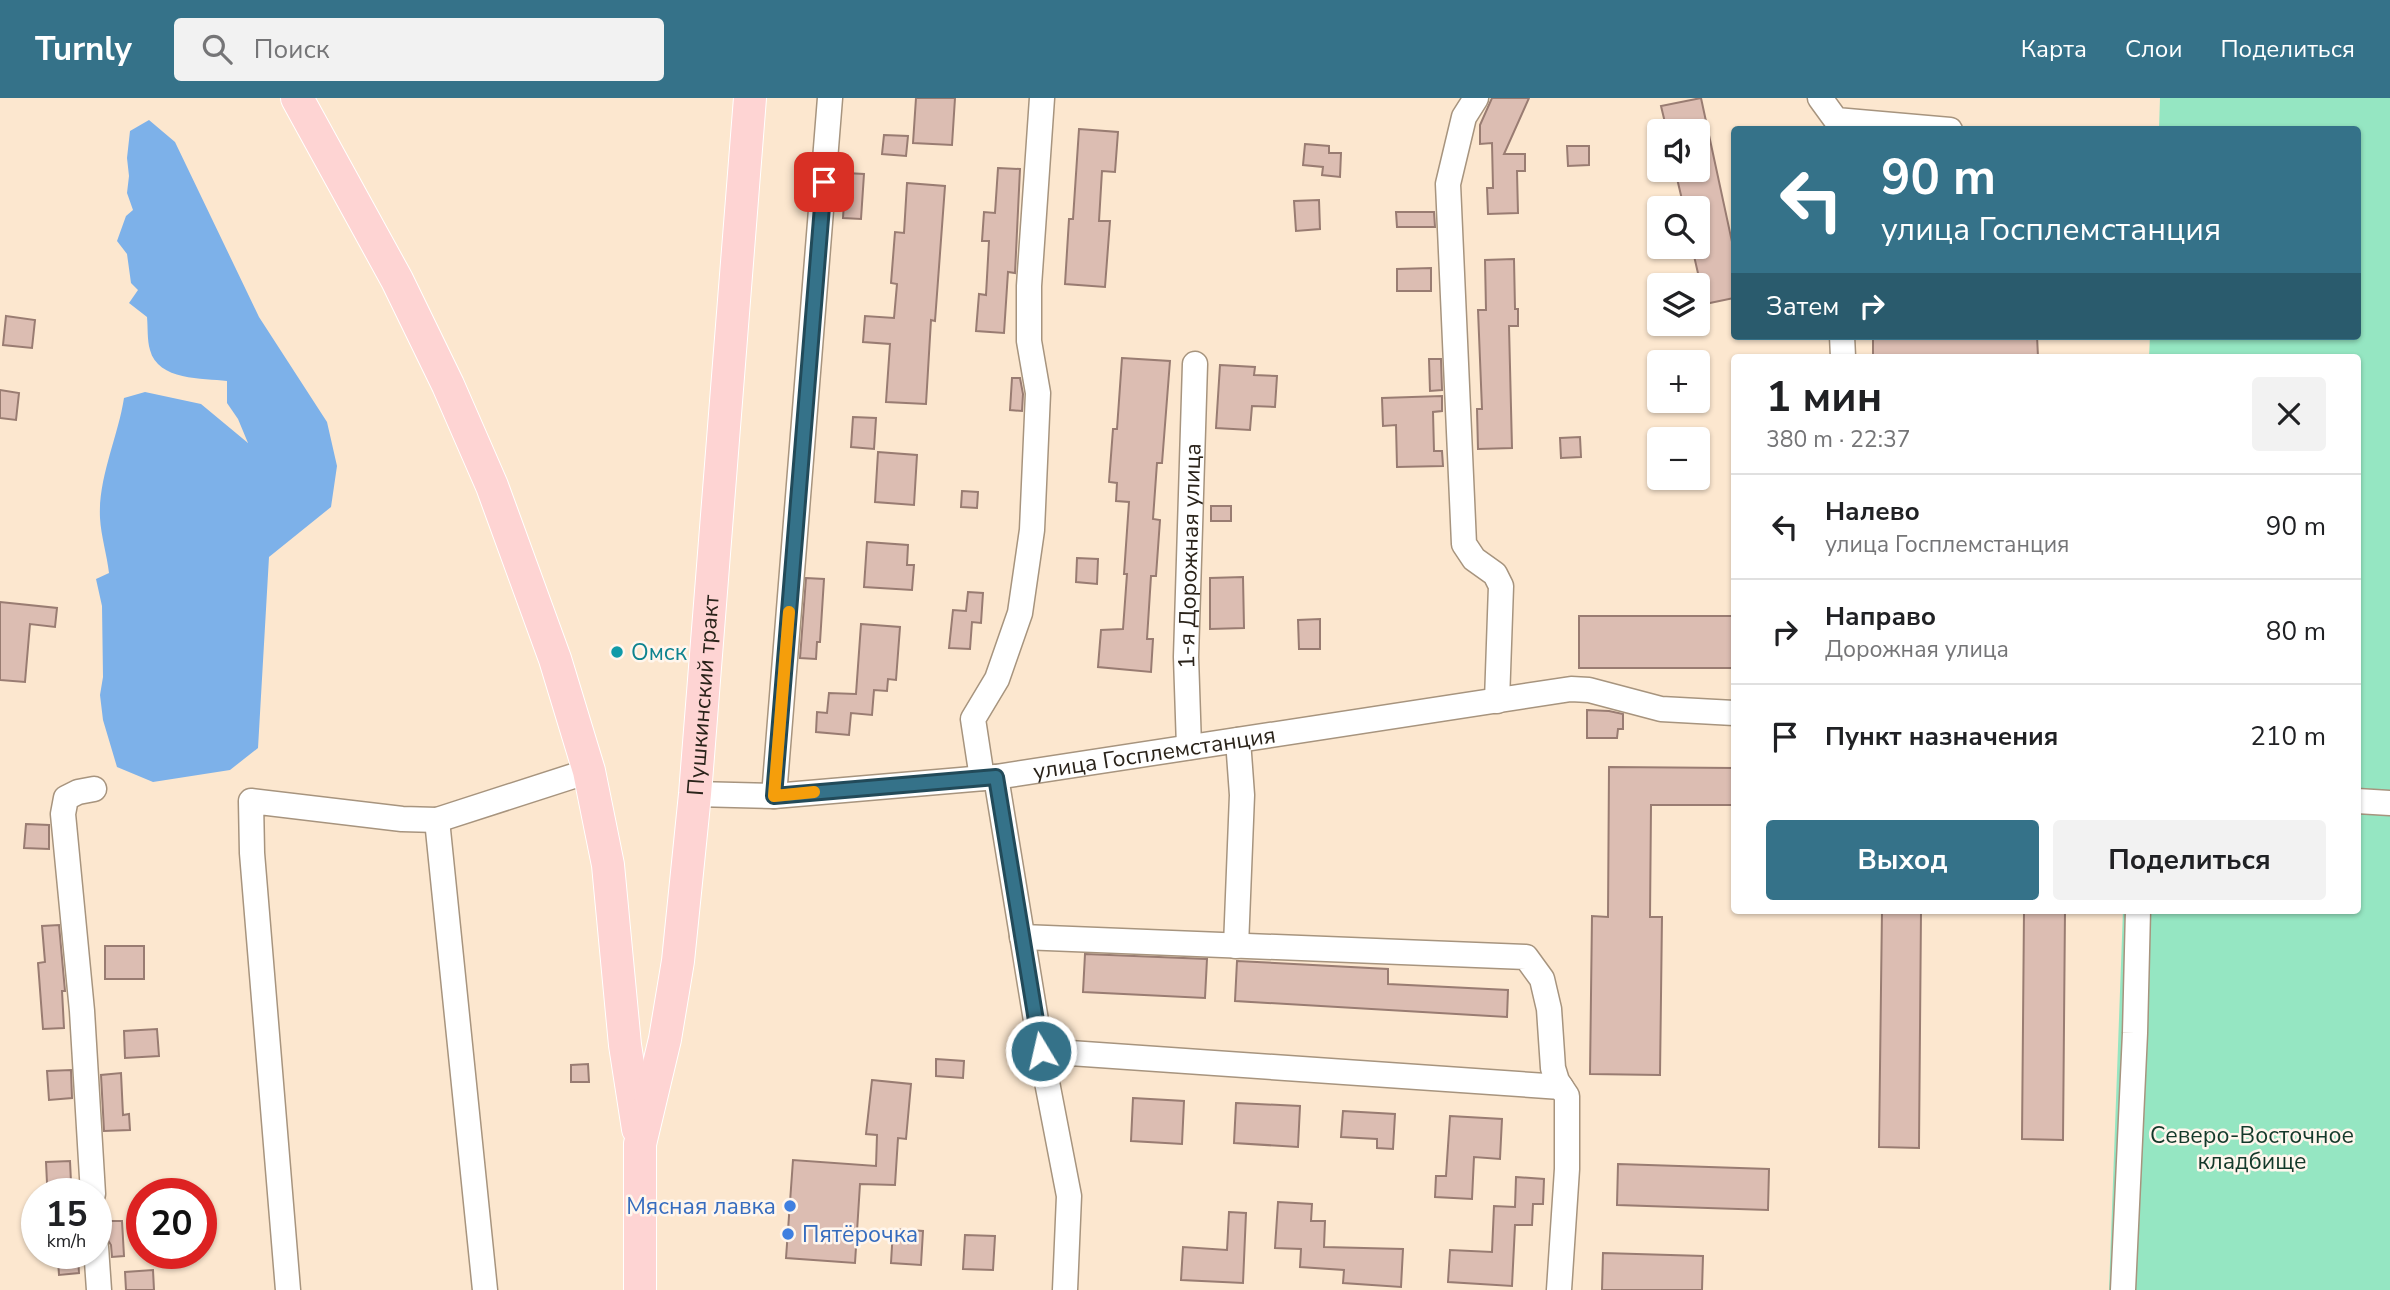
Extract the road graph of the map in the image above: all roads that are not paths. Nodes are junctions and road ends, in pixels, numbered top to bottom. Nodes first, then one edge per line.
1 (297, 98) edge
2 (750, 98) edge
3 (830, 98) edge
4 (1042, 98) edge
5 (1476, 98) edge
6 (1820, 98) edge
7 (1836, 125) edge
8 (1859, 126) edge
9 (1195, 364) dead end
10 (1497, 701) junction
11 (1731, 713) edge
12 (1238, 740) junction
13 (1189, 747) junction
14 (589, 771) junction
15 (989, 778) junction
16 (94, 789) dead end
17 (695, 794) junction
18 (774, 796) junction
19 (2361, 801) edge
20 (2390, 803) edge
21 (437, 820) junction
22 (2138, 914) edge
23 (1023, 937) junction
24 (1236, 946) junction
25 (1041, 1051) junction
26 (1561, 1087) junction
27 (640, 1144) junction
28 (92, 1178) edge
29 (98, 1269) edge
30 (99, 1290) edge
31 (288, 1290) edge
32 (485, 1290) edge
33 (639, 1290) edge
34 (1065, 1290) edge
35 (1559, 1290) edge
36 (2123, 1290) edge

1 - 14 main road
2 - 17 main road, Пушкинский тракт
3 - 18 street
4 - 15 street
5 - 10 street
6 - 7 street
7 - 8 street
9 - 13 street, 1-я Дорожная улица
10 - 11 street, улица Госплемстанция
10 - 12 street, улица Госплемстанция
12 - 13 street, улица Госплемстанция
12 - 24 street
13 - 15 street, улица Госплемстанция
14 - 21 street
14 - 27 main road
15 - 18 street, улица Госплемстанция
15 - 23 street
16 - 28 street
17 - 18 street, улица Госплемстанция
17 - 27 main road, Пушкинский тракт
19 - 20 street
21 - 31 street
21 - 32 street
22 - 36 street
23 - 24 street
23 - 25 street
24 - 26 street
25 - 26 street
25 - 34 street
26 - 35 street
27 - 33 main road, Пушкинский тракт
29 - 30 street

